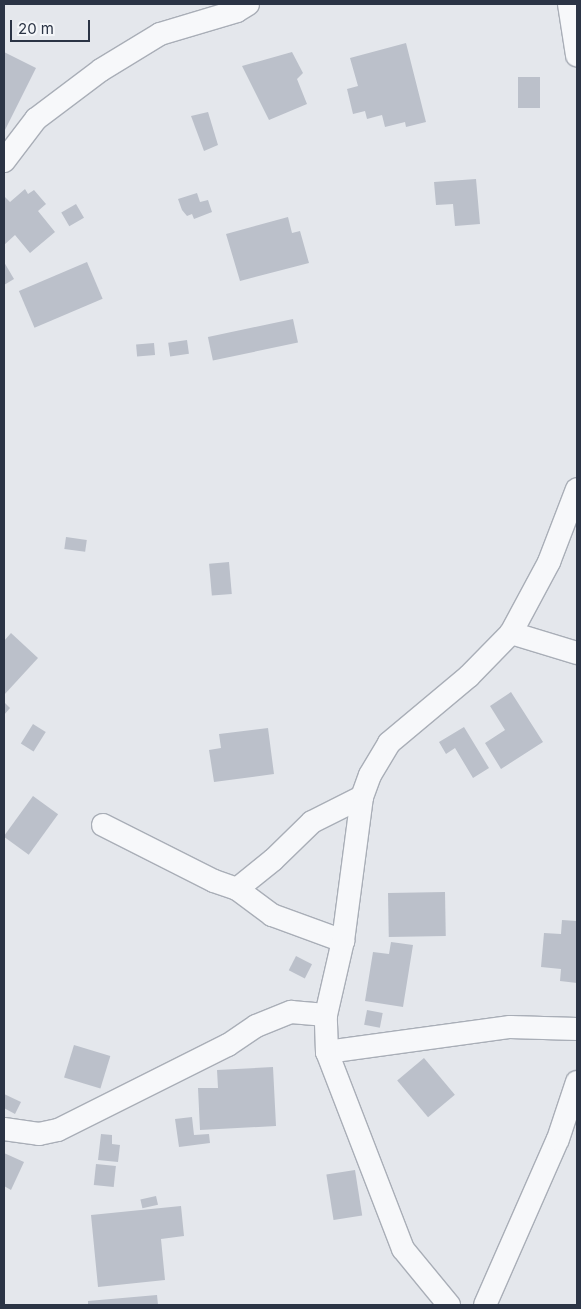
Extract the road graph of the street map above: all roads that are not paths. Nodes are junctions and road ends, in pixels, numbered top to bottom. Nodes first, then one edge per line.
1 (248, 4) edge
2 (569, 4) edge
3 (577, 55) edge
4 (4, 162) edge
5 (577, 489) edge
6 (510, 633) junction
7 (577, 653) edge
8 (362, 796) junction
9 (103, 825) dead end
10 (237, 889) junction
11 (343, 941) junction
12 (326, 1015) junction
13 (577, 1029) edge
14 (328, 1052) junction
15 (577, 1082) edge
16 (4, 1129) edge
17 (449, 1305) edge
18 (486, 1305) edge

1 - 4 street
2 - 3 street
5 - 6 street
6 - 7 street
6 - 8 street
8 - 10 street
8 - 11 street
9 - 10 street
10 - 11 street
11 - 12 street
12 - 14 street
12 - 16 street
13 - 14 street
14 - 17 street
15 - 18 street

